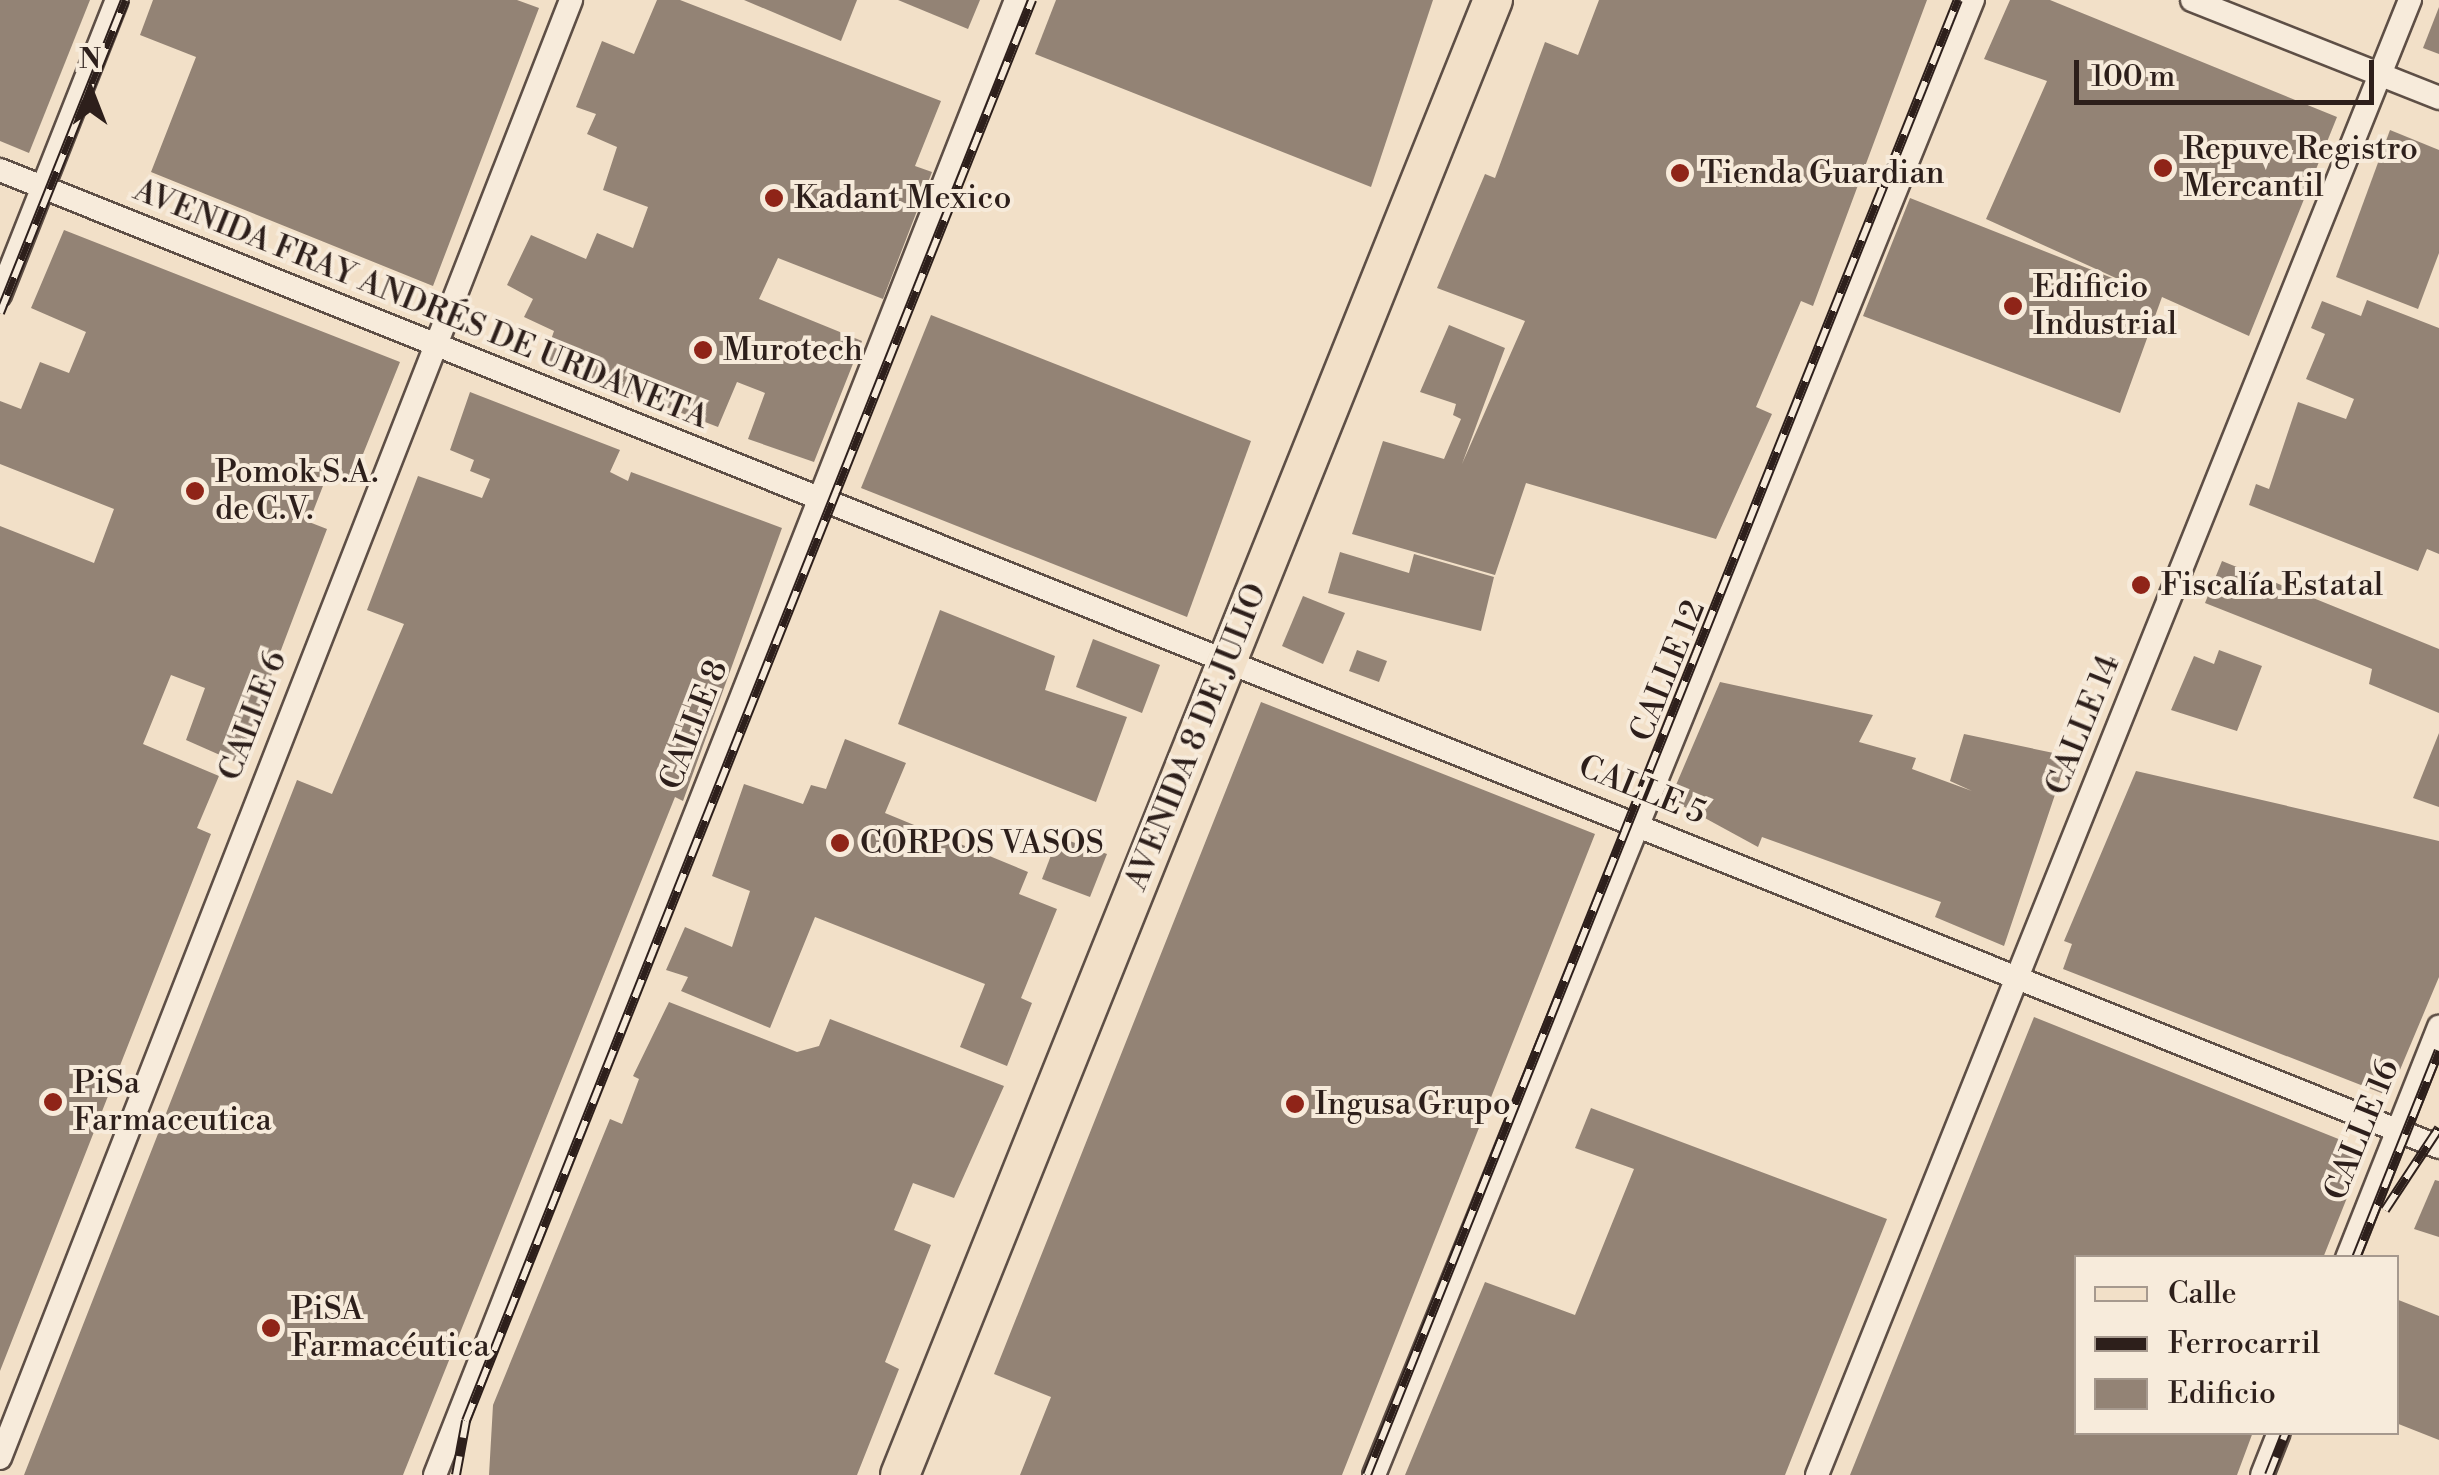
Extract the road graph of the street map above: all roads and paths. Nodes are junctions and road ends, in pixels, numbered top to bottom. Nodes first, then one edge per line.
1 (117, 0) edge
2 (571, 0) edge
3 (1016, 0) edge
4 (1493, 0) edge
5 (1972, 0) edge
6 (2192, 0) edge
7 (2410, 0) edge
8 (2380, 74) junction
9 (2439, 98) edge
10 (0, 170) edge
11 (43, 187) junction
12 (0, 296) edge
13 (432, 345) junction
14 (818, 498) junction
15 (1227, 660) junction
16 (1641, 824) junction
17 (2016, 979) junction
18 (2439, 1028) edge
19 (2397, 1130) junction
20 (2439, 1147) edge
21 (2348, 1255) edge
22 (2278, 1435) edge
23 (0, 1458) edge
24 (435, 1475) edge
25 (900, 1475) edge
26 (1374, 1475) edge
27 (1816, 1475) edge
28 (2262, 1475) edge

1 - 11 street
2 - 13 street, CALLE 6
3 - 14 street, CALLE 8
4 - 15 main road, AVENIDA 8 DE JULIO
5 - 16 street, CALLE 12
6 - 8 street
7 - 8 street, CALLE 14
8 - 9 street
8 - 17 street, CALLE 14
10 - 11 street, AVENIDA FRAY ANDRÉS DE URDANETA
11 - 12 street
11 - 13 street, AVENIDA FRAY ANDRÉS DE URDANETA
13 - 14 street, AVENIDA FRAY ANDRÉS DE URDANETA
13 - 23 street, CALLE 6
14 - 15 street, CALLE 5
14 - 24 street, CALLE 8
15 - 16 street, CALLE 5
15 - 25 main road, AVENIDA 8 DE JULIO
16 - 17 street, CALLE 5
16 - 26 street, CALLE 12
17 - 19 street, CALLE 5
17 - 27 street, CALLE 14
18 - 19 street, CALLE 16
19 - 20 street, CALLE 5
19 - 21 street, CALLE 16
22 - 28 street

